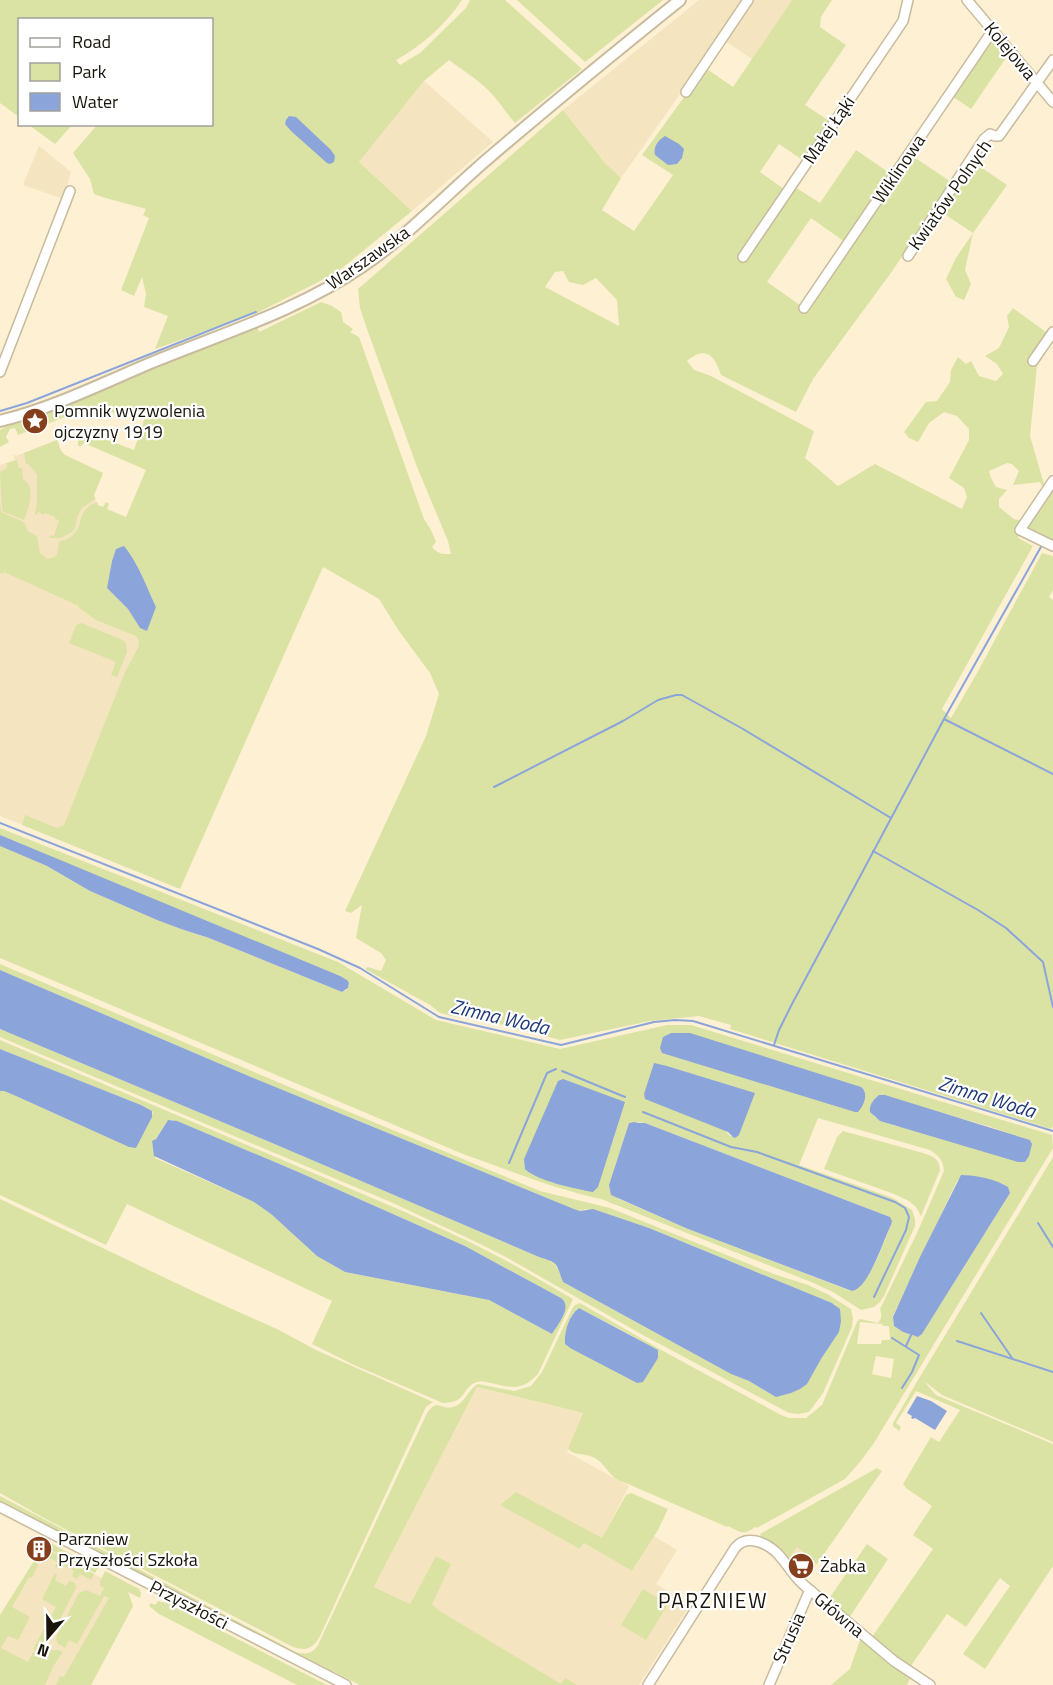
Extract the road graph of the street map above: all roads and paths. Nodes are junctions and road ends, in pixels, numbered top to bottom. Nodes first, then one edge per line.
1 (680, 0) edge
2 (748, 0) edge
3 (908, 0) edge
4 (967, 0) edge
5 (993, 30) junction
6 (1053, 60) edge
7 (1037, 83) junction
8 (686, 92) dead end
9 (1053, 102) edge
10 (70, 190) dead end
11 (908, 256) dead end
12 (743, 257) dead end
13 (804, 308) dead end
14 (1053, 332) edge
15 (1033, 361) dead end
16 (0, 372) edge
17 (0, 421) edge
18 (1053, 481) edge
19 (1053, 546) edge
20 (0, 1507) edge
21 (811, 1591) junction
22 (346, 1685) edge
23 (648, 1685) edge
24 (769, 1685) edge
25 (930, 1685) edge

1 - 17 main road, Warszawska
2 - 8 street
3 - 12 street, Małej Łąki
4 - 5 street, Kolejowa
5 - 7 street, Kolejowa
5 - 13 street, Wiklinowa
6 - 7 street, Kwiatów Polnych
7 - 9 street, Kolejowa
7 - 11 street, Kwiatów Polnych
10 - 16 street
14 - 15 street
18 - 19 street
20 - 22 street, Przyszłości
21 - 23 street, Główna
21 - 24 street, Strusia
21 - 25 street, Główna

